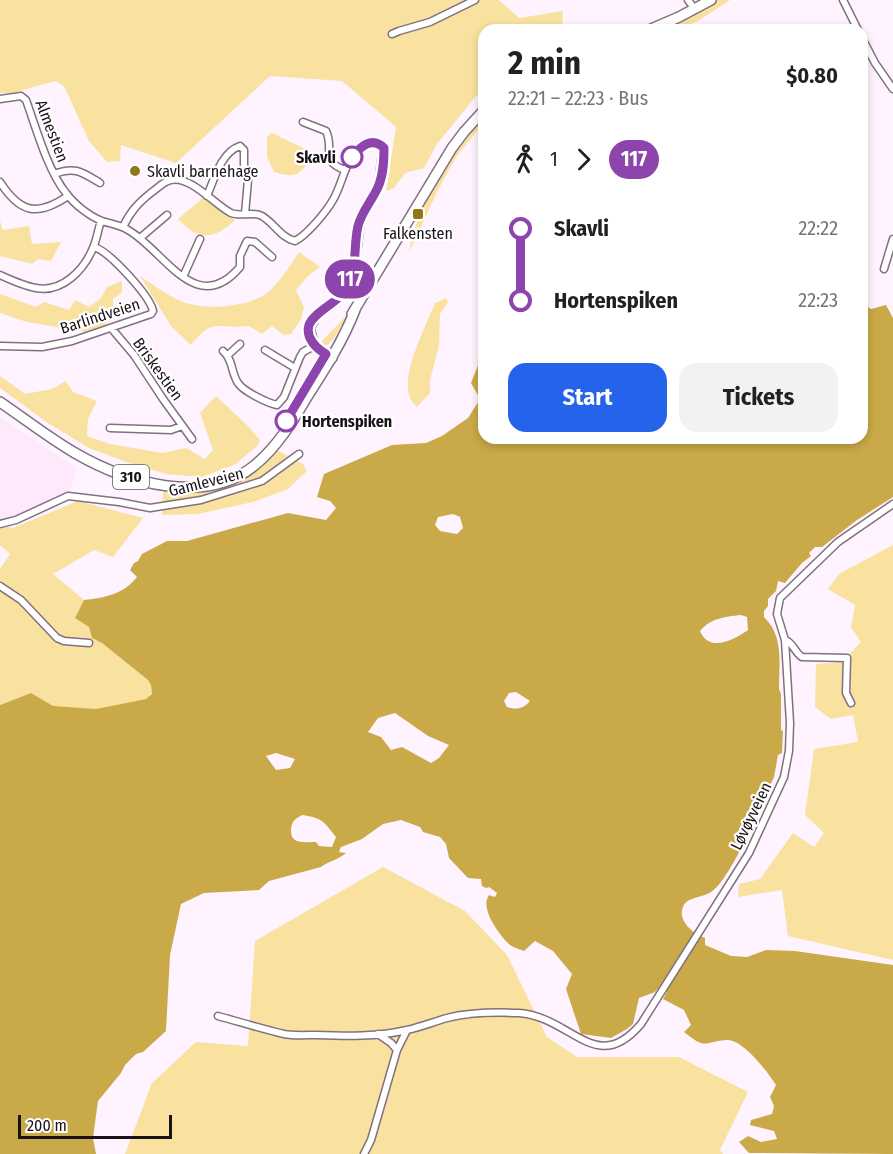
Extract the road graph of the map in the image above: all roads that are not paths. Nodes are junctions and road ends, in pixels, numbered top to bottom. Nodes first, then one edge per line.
1 (475, 0) edge
2 (711, 0) edge
3 (843, 0) edge
4 (663, 24) edge
5 (855, 24) edge
6 (393, 34) dead end
7 (868, 50) edge
8 (893, 89) edge
9 (0, 99) edge
10 (478, 117) edge
11 (303, 122) dead end
12 (384, 148) joint
13 (345, 170) junction
14 (54, 174) junction
15 (0, 182) edge
16 (100, 183) dead end
17 (68, 196) junction
18 (207, 196) junction
19 (245, 214) junction
20 (167, 215) dead end
21 (101, 220) junction
22 (123, 227) junction
23 (140, 238) junction
24 (200, 239) dead end
25 (893, 239) edge
26 (94, 247) junction
27 (272, 257) dead end
28 (884, 269) dead end
29 (0, 276) edge
30 (183, 277) junction
31 (112, 329) junction
32 (240, 344) dead end
33 (0, 345) edge
34 (314, 346) junction
35 (265, 350) dead end
36 (329, 356) junction
37 (295, 368) junction
38 (0, 402) edge
39 (182, 426) junction
40 (110, 428) dead end
41 (192, 439) dead end
42 (299, 454) dead end
43 (893, 504) edge
44 (0, 524) edge
45 (0, 586) edge
46 (785, 640) junction
47 (89, 643) dead end
48 (851, 704) dead end
49 (218, 1016) dead end
50 (407, 1030) junction
51 (378, 1034) junction
52 (397, 1050) junction
53 (364, 1154) edge

1 - 6 street
2 - 4 main road
3 - 5 street
7 - 8 street
9 - 14 street, Almestien
10 - 36 main road, 310
11 - 13 street
12 - 13 street
12 - 34 main road
13 - 19 street
14 - 16 street, Almestien
14 - 17 street, Almestien
15 - 17 street
17 - 21 street, Almestien
18 - 19 street
18 - 19 street
18 - 22 street
20 - 23 street
21 - 22 street, Almestien
21 - 26 street
22 - 23 street, Almestien
23 - 30 street, Almestien
24 - 30 street
25 - 28 street
26 - 29 street
26 - 31 street, Barlindveien
27 - 30 street, Almestien
31 - 33 street, Barlindveien
31 - 39 street, Briskestien
32 - 37 street
34 - 36 main road
34 - 37 street
35 - 37 street
36 - 38 main road, 310
39 - 40 street, Briskestien
39 - 41 street, Briskestien
42 - 44 street, Gamleveien
43 - 46 street, Løvøyveien
45 - 47 street
46 - 48 street
46 - 50 street, Løvøyveien
49 - 51 street, Løvøyveien
50 - 51 street, Løvøyveien
50 - 52 street
51 - 52 street
52 - 53 street

